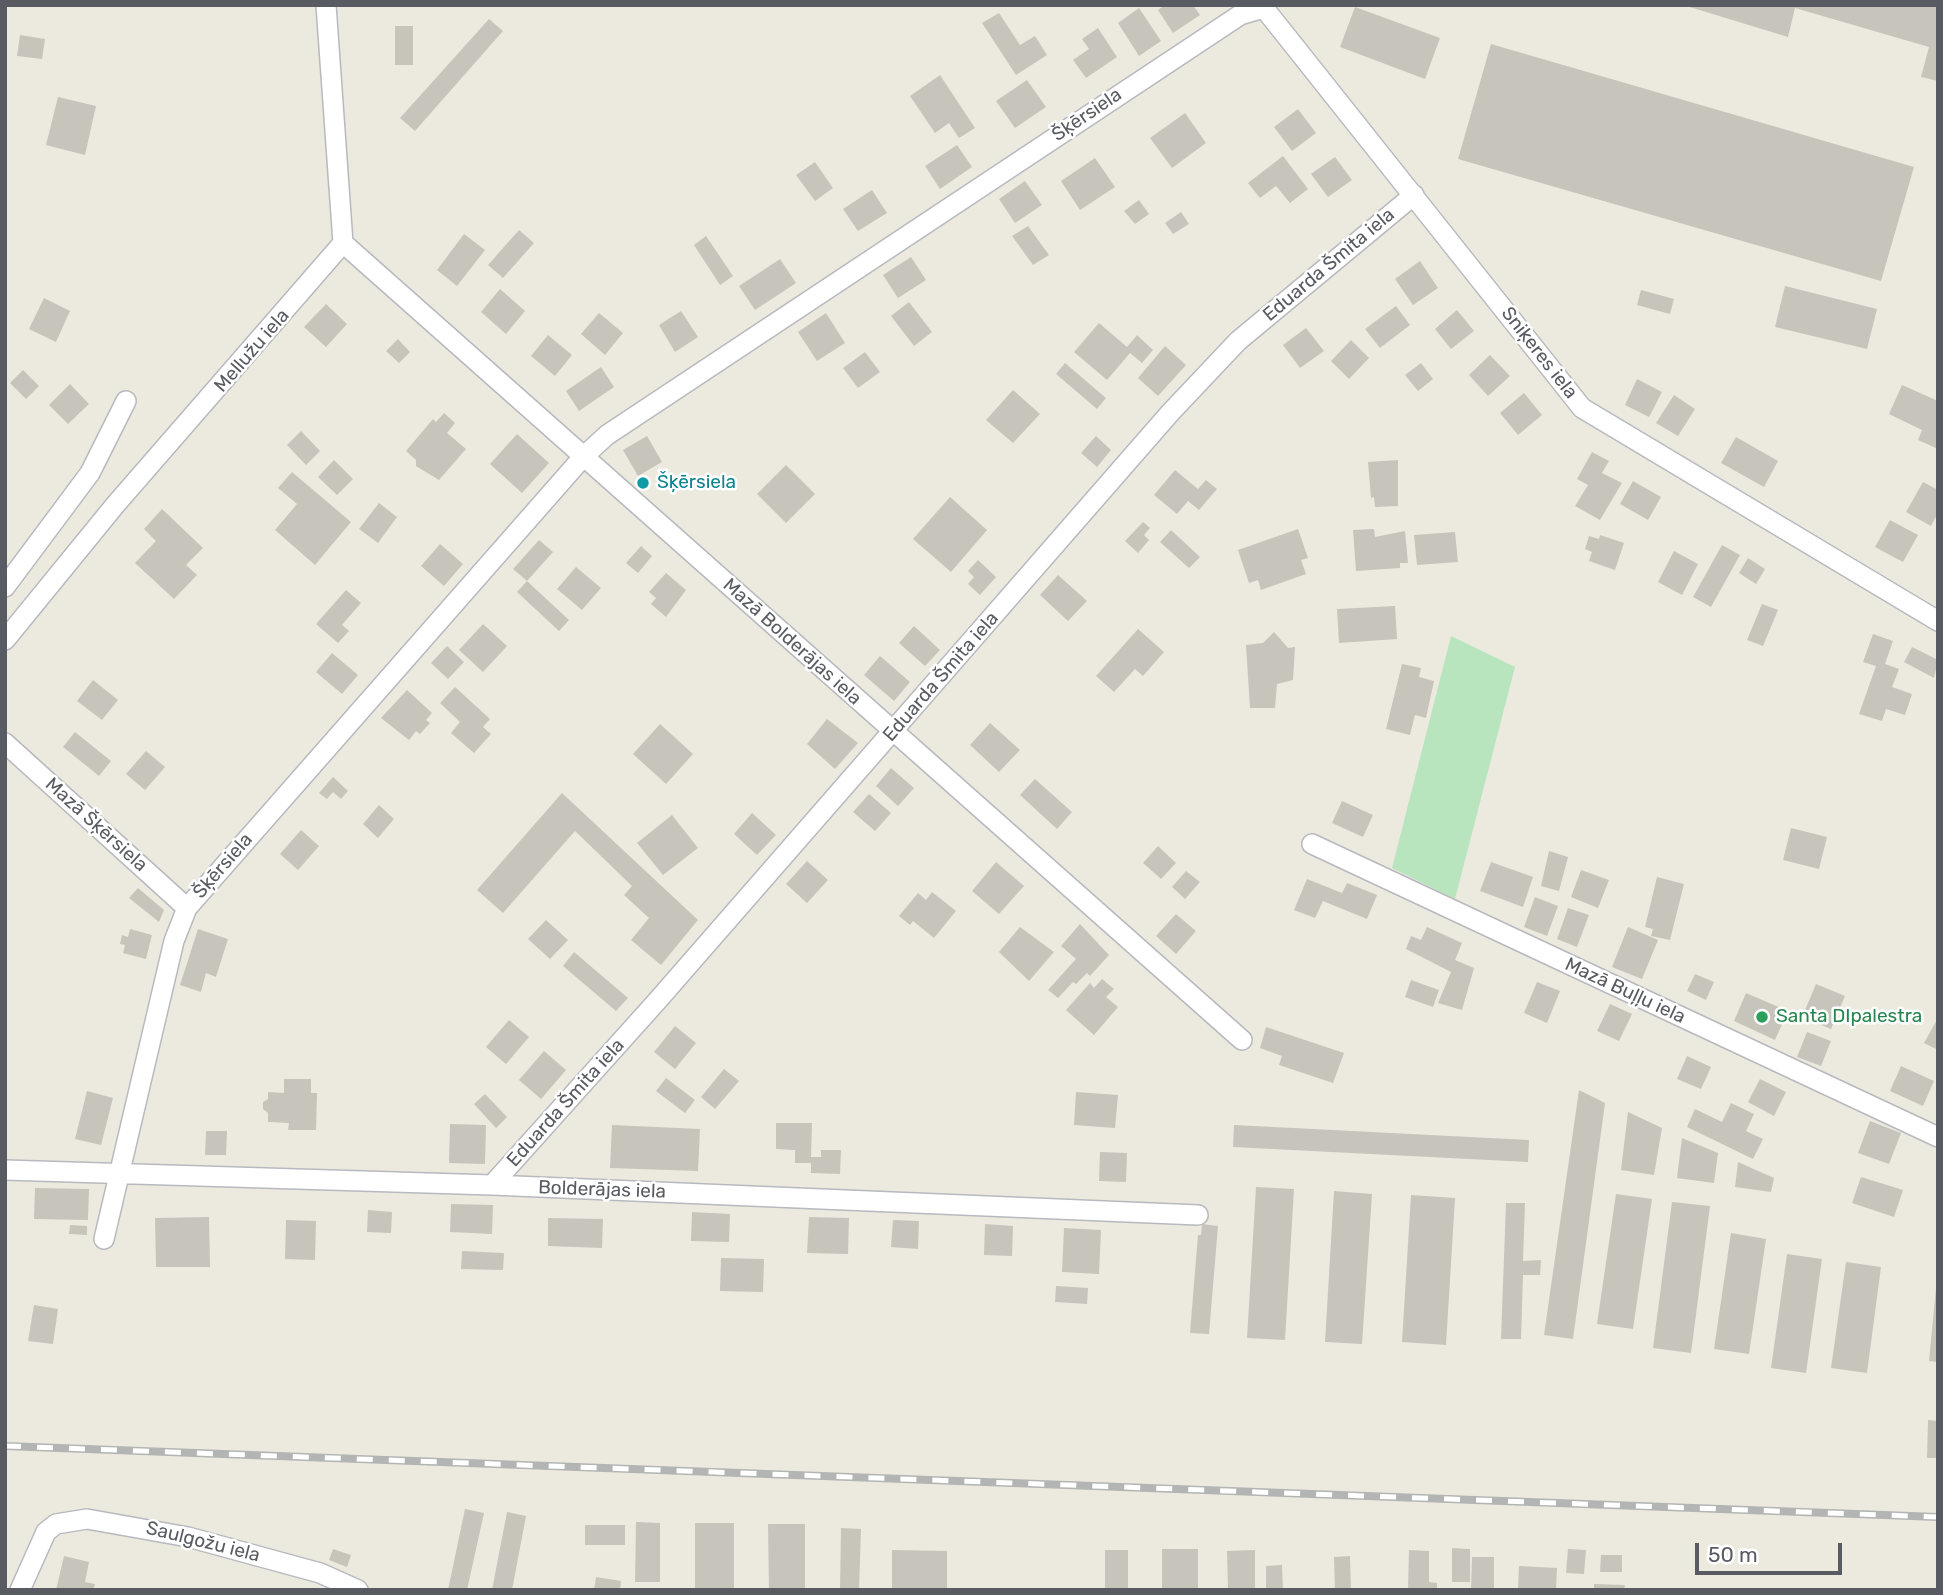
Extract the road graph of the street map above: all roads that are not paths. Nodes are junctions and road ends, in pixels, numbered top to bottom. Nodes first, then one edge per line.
1 (326, 5) edge
2 (1264, 8) joint
3 (1414, 195) junction
4 (343, 243) junction
5 (127, 401) dead end
6 (583, 457) junction
7 (5, 587) edge
8 (1938, 621) edge
9 (5, 640) edge
10 (893, 732) junction
11 (5, 743) edge
12 (1312, 844) dead end
13 (187, 908) junction
14 (1242, 1040) dead end
15 (1938, 1137) edge
16 (5, 1170) edge
17 (119, 1175) junction
18 (492, 1185) junction
19 (1198, 1215) dead end
20 (104, 1239) dead end
21 (20, 1590) edge
22 (358, 1590) edge

1 - 4 street
2 - 3 street, Sniķeres iela
2 - 6 street, Šķērsiela
3 - 8 street, Sniķeres iela
3 - 10 street, Eduarda Šmita iela
4 - 6 street, Mazā Bolderājas iela
4 - 9 street, Mellužu iela
5 - 7 street
6 - 10 street, Mazā Bolderājas iela
6 - 13 street, Šķērsiela
10 - 14 street, Mazā Bolderājas iela
10 - 18 street, Eduarda Šmita iela
11 - 13 street, Mazā Šķērsiela
12 - 15 street, Mazā Buļļu iela
13 - 17 street, Šķērsiela
16 - 17 street, Bolderājas iela
17 - 18 street, Bolderājas iela
17 - 20 street, Šķērsiela
18 - 19 street, Bolderājas iela
21 - 22 street, Saulgožu iela

